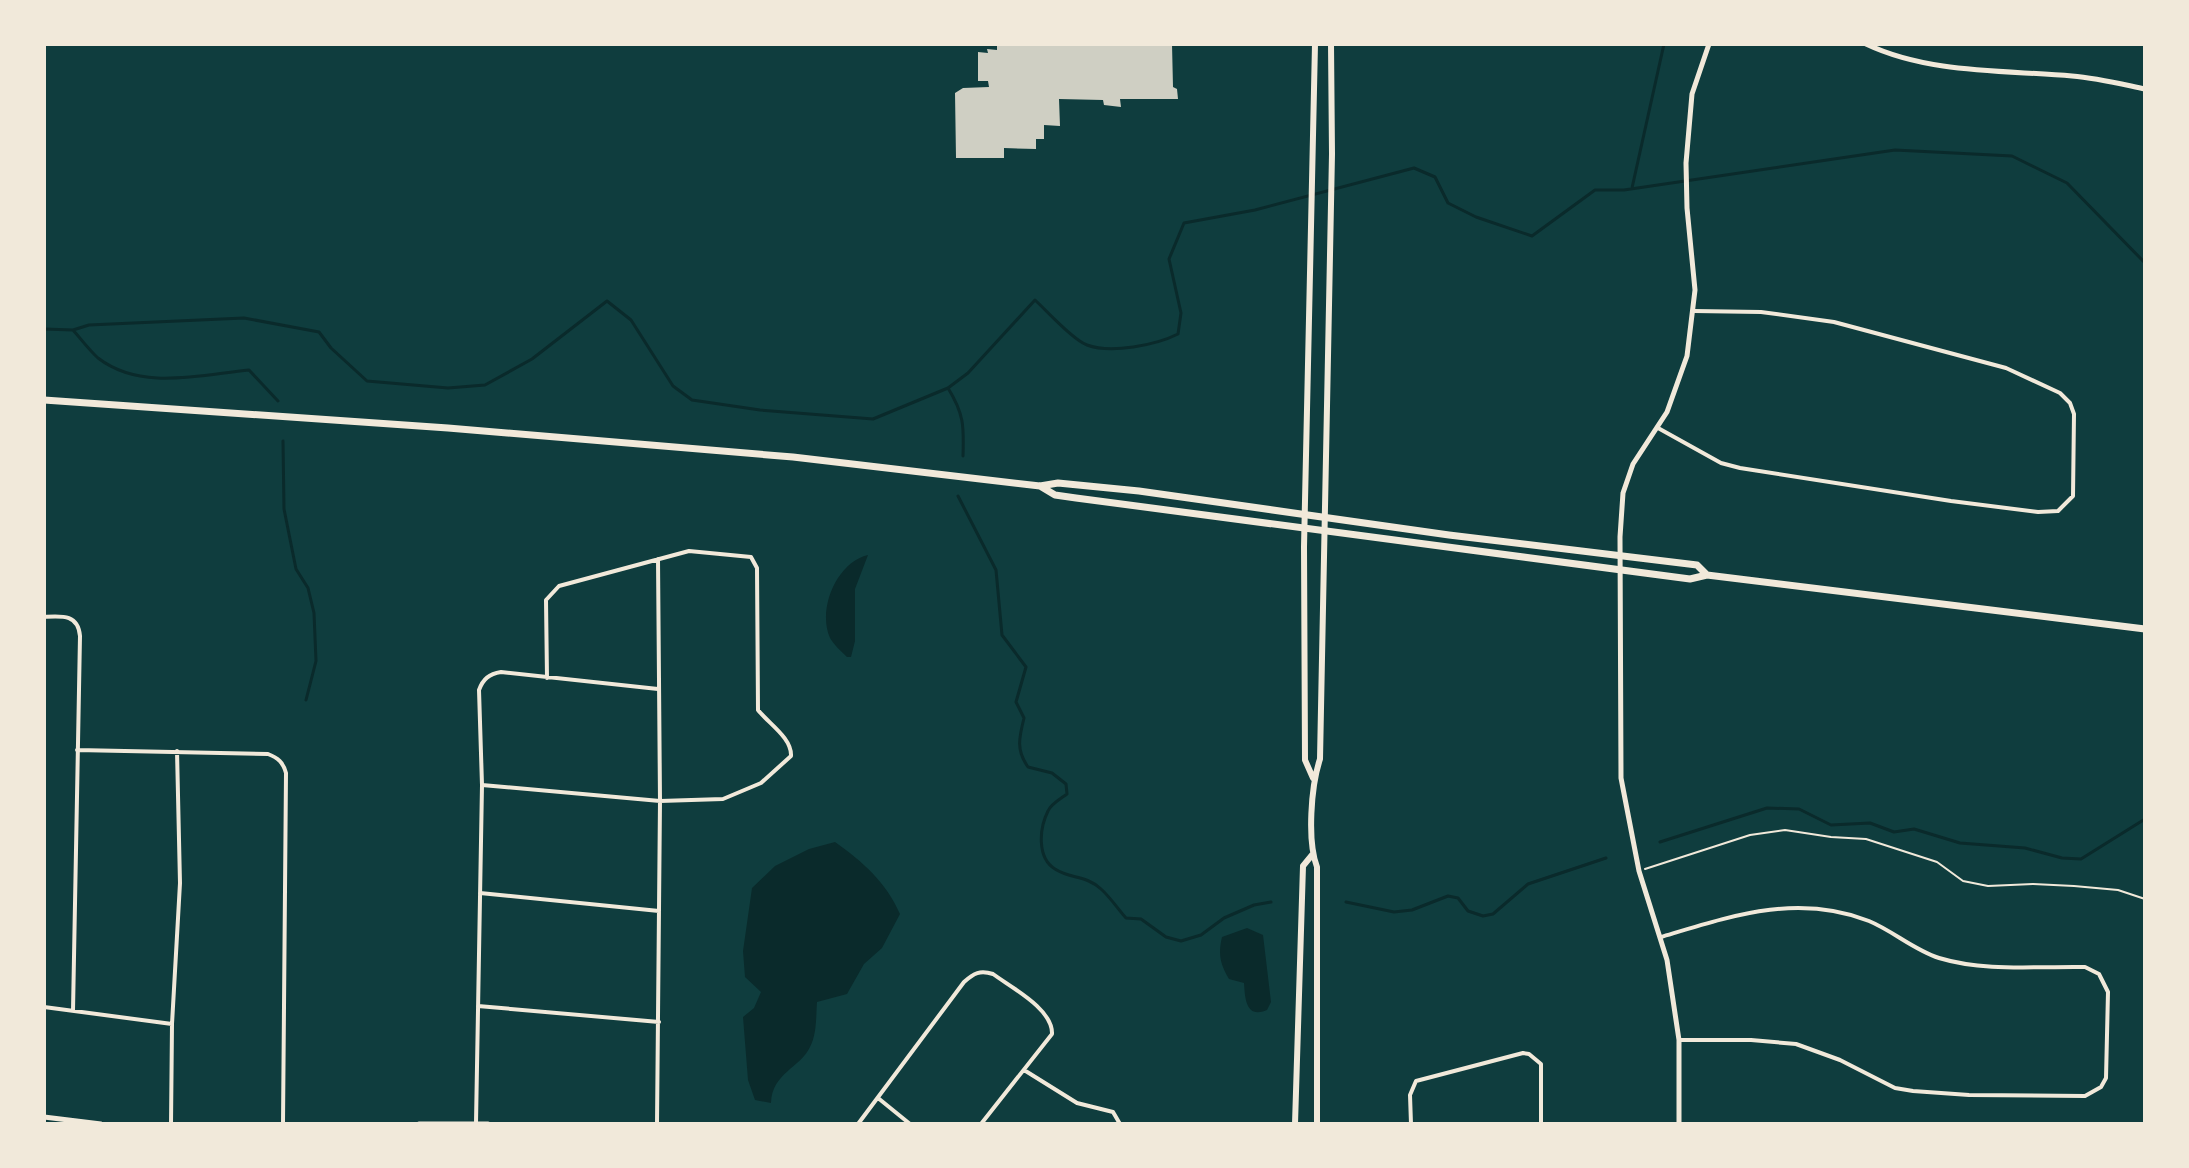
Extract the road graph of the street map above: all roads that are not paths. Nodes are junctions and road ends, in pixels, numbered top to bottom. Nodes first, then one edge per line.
1 (1315, 44) edge
2 (1331, 44) edge
3 (1709, 44) edge
4 (1866, 44) edge
5 (2145, 89) edge
6 (1694, 311) junction
7 (44, 400) edge
8 (1658, 428) junction
9 (1040, 486) junction
10 (1305, 513) junction
11 (1325, 516) junction
12 (1305, 530) junction
13 (1324, 532) junction
14 (1620, 557) junction
15 (658, 559) junction
16 (1620, 570) junction
17 (1707, 575) junction
18 (44, 617) edge
19 (2145, 629) edge
20 (547, 678) junction
21 (658, 689) junction
22 (77, 750) junction
23 (177, 751) junction
24 (1313, 778) junction
25 (482, 785) junction
26 (660, 801) junction
27 (1312, 855) junction
28 (480, 893) junction
29 (659, 911) junction
30 (1661, 937) junction
31 (478, 1006) junction
32 (44, 1007) edge
33 (73, 1011) junction
34 (659, 1022) junction
35 (172, 1024) junction
36 (1679, 1040) junction
37 (1024, 1070) junction
38 (878, 1098) junction
39 (44, 1117) edge
40 (476, 1123) edge
41 (101, 1124) edge
42 (171, 1124) edge
43 (283, 1124) edge
44 (419, 1124) edge
45 (488, 1124) edge
46 (657, 1124) edge
47 (858, 1124) edge
48 (910, 1124) edge
49 (981, 1124) edge
50 (1120, 1124) edge
51 (1295, 1124) edge
52 (1317, 1124) edge
53 (1411, 1124) edge
54 (1541, 1124) edge
55 (1679, 1124) edge

1 - 10 main road
2 - 11 main road
3 - 6 street
4 - 5 street
6 - 8 street
6 - 8 street
7 - 9 main road
8 - 14 street
9 - 10 main road
9 - 12 main road
10 - 11 main road
10 - 12 main road
11 - 13 main road
11 - 14 main road
12 - 13 main road
12 - 24 main road
13 - 16 main road
13 - 24 main road
14 - 16 street
14 - 17 main road
15 - 20 street
15 - 21 street
15 - 26 street
16 - 17 main road
16 - 30 street
17 - 19 main road
18 - 22 street
20 - 21 street
20 - 25 street
21 - 26 street
22 - 23 street
22 - 33 street
23 - 35 street
23 - 43 street
24 - 27 main road
25 - 26 street
25 - 28 street
26 - 29 street
27 - 51 main road
27 - 52 main road
28 - 29 street
28 - 31 street
29 - 34 street
30 - 36 street
30 - 36 street
31 - 34 street
31 - 40 street
32 - 33 street
33 - 35 street
34 - 46 street
35 - 42 street
36 - 55 street
37 - 38 street
37 - 49 street
37 - 50 street
38 - 47 street
38 - 48 street
39 - 41 street
40 - 44 street
40 - 45 street
53 - 54 street

